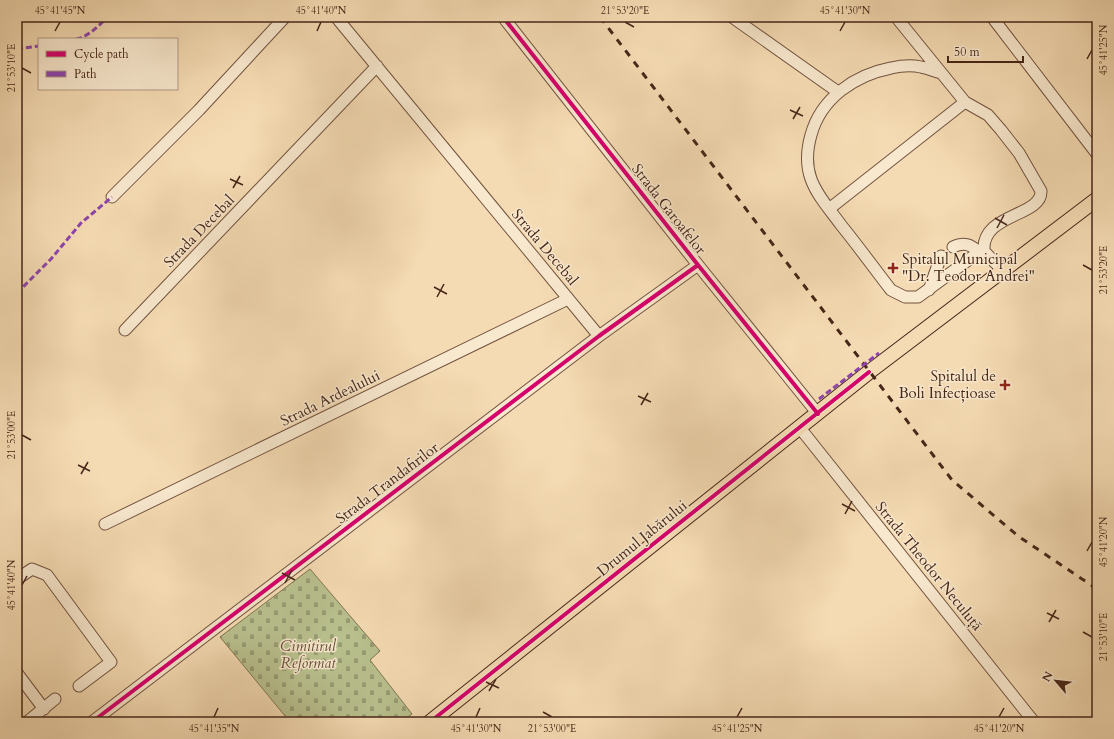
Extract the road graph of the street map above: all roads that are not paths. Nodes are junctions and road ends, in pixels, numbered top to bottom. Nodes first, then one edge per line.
1 (285, 17) edge
2 (336, 17) edge
3 (504, 17) edge
4 (732, 17) edge
5 (896, 17) edge
6 (997, 19) edge
7 (377, 66) junction
8 (941, 73) junction
9 (838, 92) junction
10 (966, 102) junction
11 (1097, 154) edge
12 (112, 197) dead end
13 (1097, 199) edge
14 (829, 209) junction
15 (953, 247) dead end
16 (982, 251) junction
17 (941, 256) dead end
18 (698, 265) junction
19 (1002, 271) junction
20 (928, 290) junction
21 (568, 299) junction
22 (125, 330) dead end
23 (599, 336) junction
24 (818, 414) junction
25 (800, 428) junction
26 (105, 524) dead end
27 (17, 579) edge
28 (17, 673) edge
29 (79, 686) dead end
30 (55, 699) dead end
31 (44, 709) junction
32 (27, 722) edge
33 (92, 722) edge
34 (430, 722) edge
35 (1034, 722) edge

1 - 12 street
2 - 7 street, Strada Decebal
3 - 18 street, Strada Garoafelor
4 - 9 street
5 - 8 street
6 - 11 street
7 - 21 street, Strada Decebal
7 - 22 street, Strada Decebal
8 - 9 street
8 - 10 street
9 - 14 street
10 - 14 street
10 - 16 street
13 - 19 main road, Drumul Jabărului
14 - 20 street
15 - 16 street
16 - 19 street
16 - 20 street
17 - 20 street
18 - 23 street, Strada Trandafirilor
18 - 24 street, Strada Garoafelor
19 - 24 main road, Drumul Jabărului
21 - 23 street, Strada Decebal
21 - 26 street, Strada Ardealului
23 - 33 street, Strada Trandafirilor
24 - 25 main road, Drumul Jabărului
25 - 34 main road, Drumul Jabărului
25 - 35 street, Strada Theodor Neculuță
27 - 29 street
28 - 31 street
30 - 31 street
31 - 32 street

